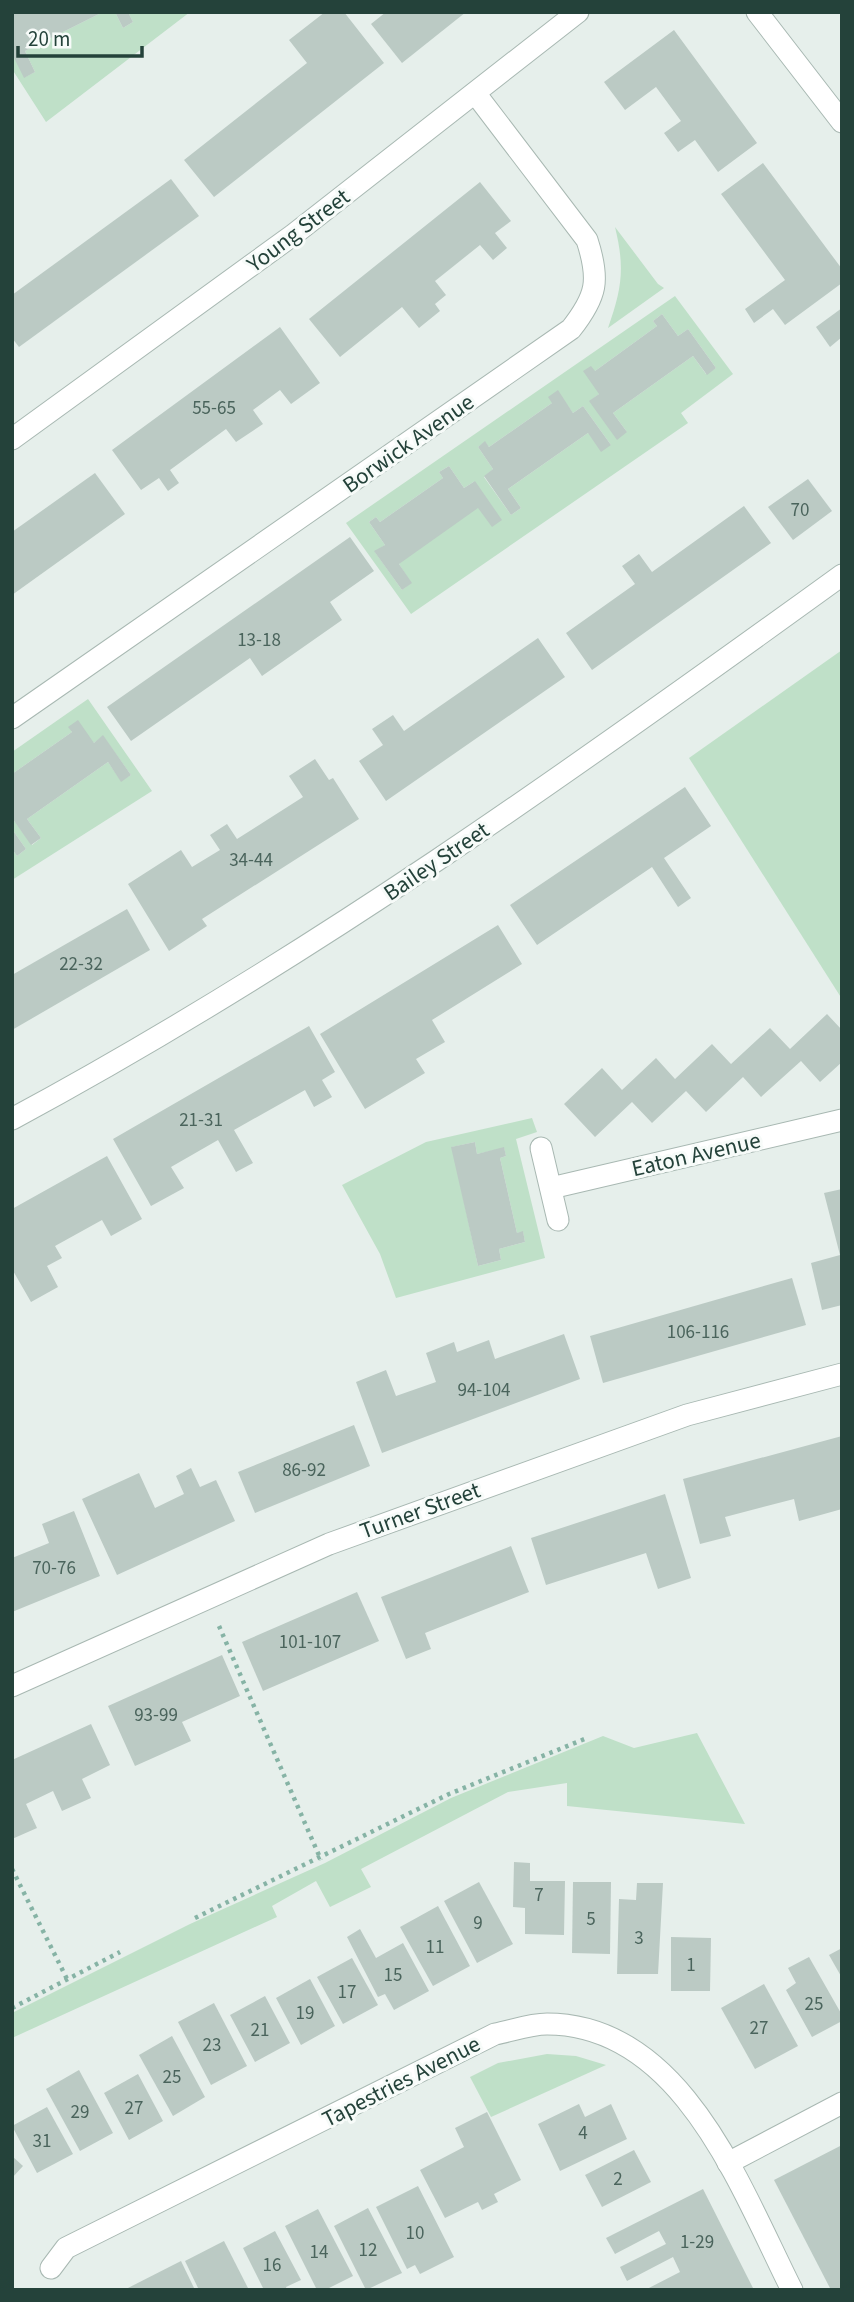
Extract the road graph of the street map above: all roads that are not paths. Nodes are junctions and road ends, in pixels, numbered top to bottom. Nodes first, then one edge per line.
1 (578, 12) edge
2 (757, 12) edge
3 (475, 93) junction
4 (842, 122) edge
5 (12, 439) edge
6 (842, 575) edge
7 (12, 718) edge
8 (12, 1119) edge
9 (842, 1120) edge
10 (541, 1148) dead end
11 (551, 1188) junction
12 (558, 1220) dead end
13 (842, 1374) edge
14 (12, 1686) edge
15 (842, 2103) edge
16 (728, 2163) junction
17 (51, 2269) dead end
18 (792, 2290) edge

1 - 3 street, Young Street
2 - 4 street
3 - 5 street, Young Street
3 - 7 street, Borwick Avenue
6 - 8 street, Bailey Street
9 - 11 street, Eaton Avenue
10 - 11 street
11 - 12 street
13 - 14 street, Turner Street
15 - 16 street
16 - 17 street, Tapestries Avenue
16 - 18 street, Tapestries Avenue

